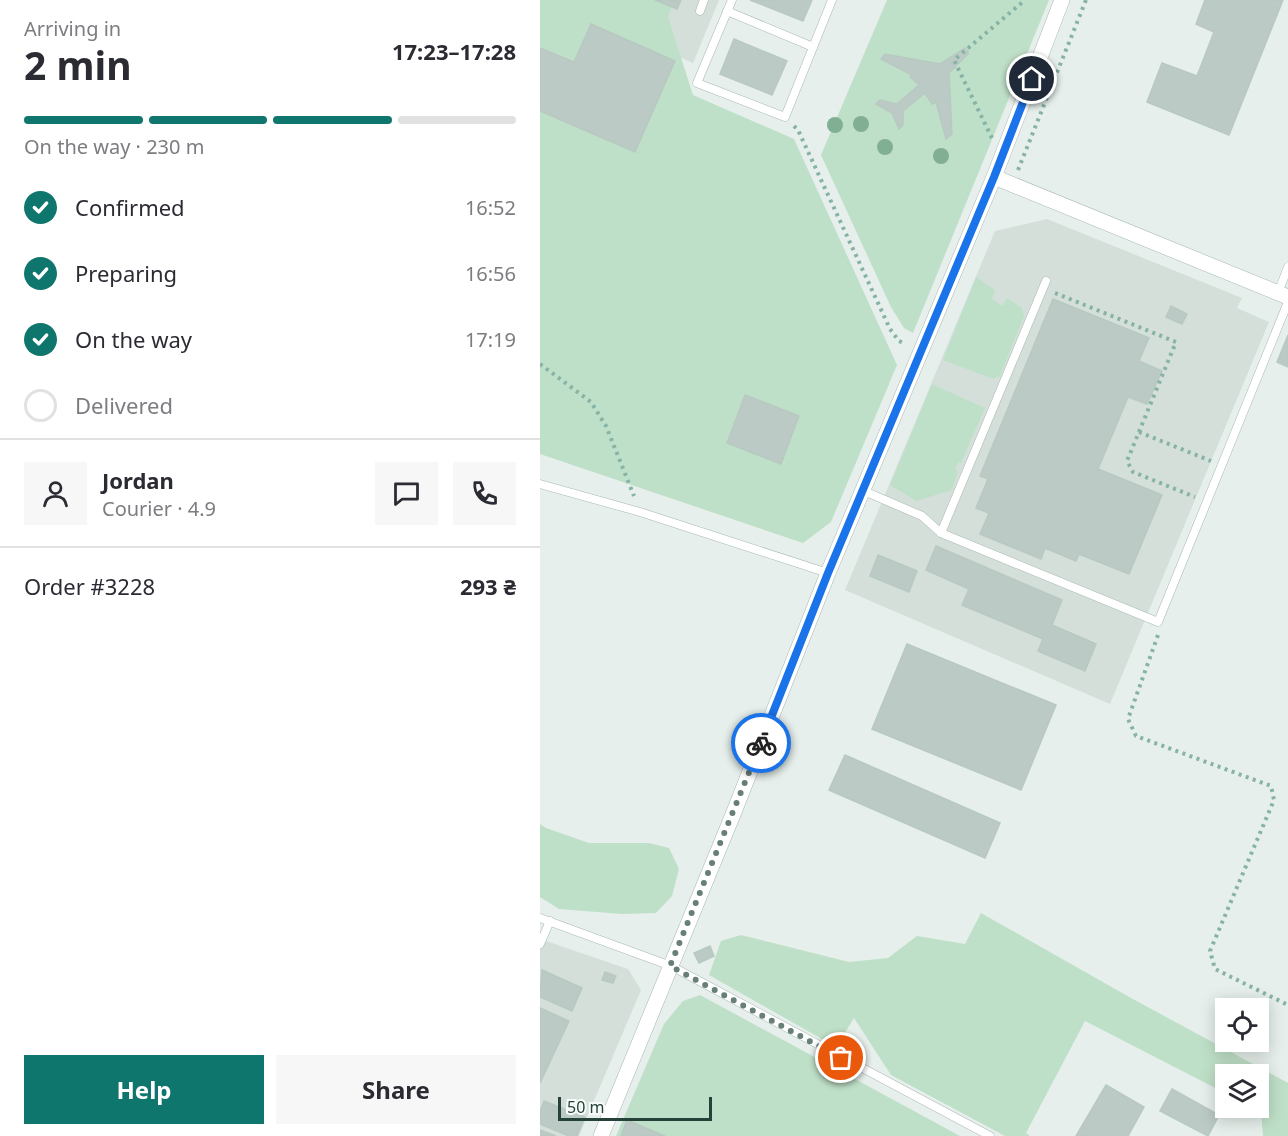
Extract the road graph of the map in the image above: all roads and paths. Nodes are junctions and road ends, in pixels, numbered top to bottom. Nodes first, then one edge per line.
1 (704, 0) edge
2 (732, 0) edge
3 (832, 0) edge
4 (1025, 0) edge
5 (1062, 0) edge
6 (1086, 0) edge
7 (700, 11) dead end
8 (728, 11) junction
9 (813, 47) junction
10 (785, 117) junction
11 (1002, 158) junction
12 (994, 177) junction
13 (1012, 185) junction
14 (1288, 267) edge
15 (1045, 284) joint
16 (1285, 297) edge
17 (922, 352) junction
18 (540, 364) edge
19 (1139, 432) junction
20 (1222, 465) junction
21 (540, 484) edge
22 (864, 491) junction
23 (1207, 502) junction
24 (640, 512) junction
25 (941, 533) junction
26 (828, 573) junction
27 (1158, 622) junction
28 (540, 918) edge
29 (550, 921) junction
30 (540, 944) edge
31 (670, 966) junction
32 (1288, 1005) edge
33 (601, 1136) edge
34 (990, 1136) edge

1 - 7 lane
2 - 8 lane
3 - 9 lane
4 - 11 path
5 - 11 street
6 - 13 path
8 - 9 lane
8 - 10 lane
9 - 10 lane
10 - 17 path
11 - 12 street
12 - 13 street
12 - 17 street
13 - 16 street
14 - 16 lane
15 - 19 path
15 - 25 lane
16 - 20 lane
17 - 22 street
18 - 24 path
19 - 20 path
19 - 23 path
20 - 23 lane
21 - 24 lane
22 - 25 lane
22 - 26 street
23 - 27 lane
24 - 26 lane
25 - 27 lane
26 - 31 street
27 - 32 path
28 - 29 lane
29 - 30 lane
29 - 31 lane
31 - 33 street
31 - 34 lane

